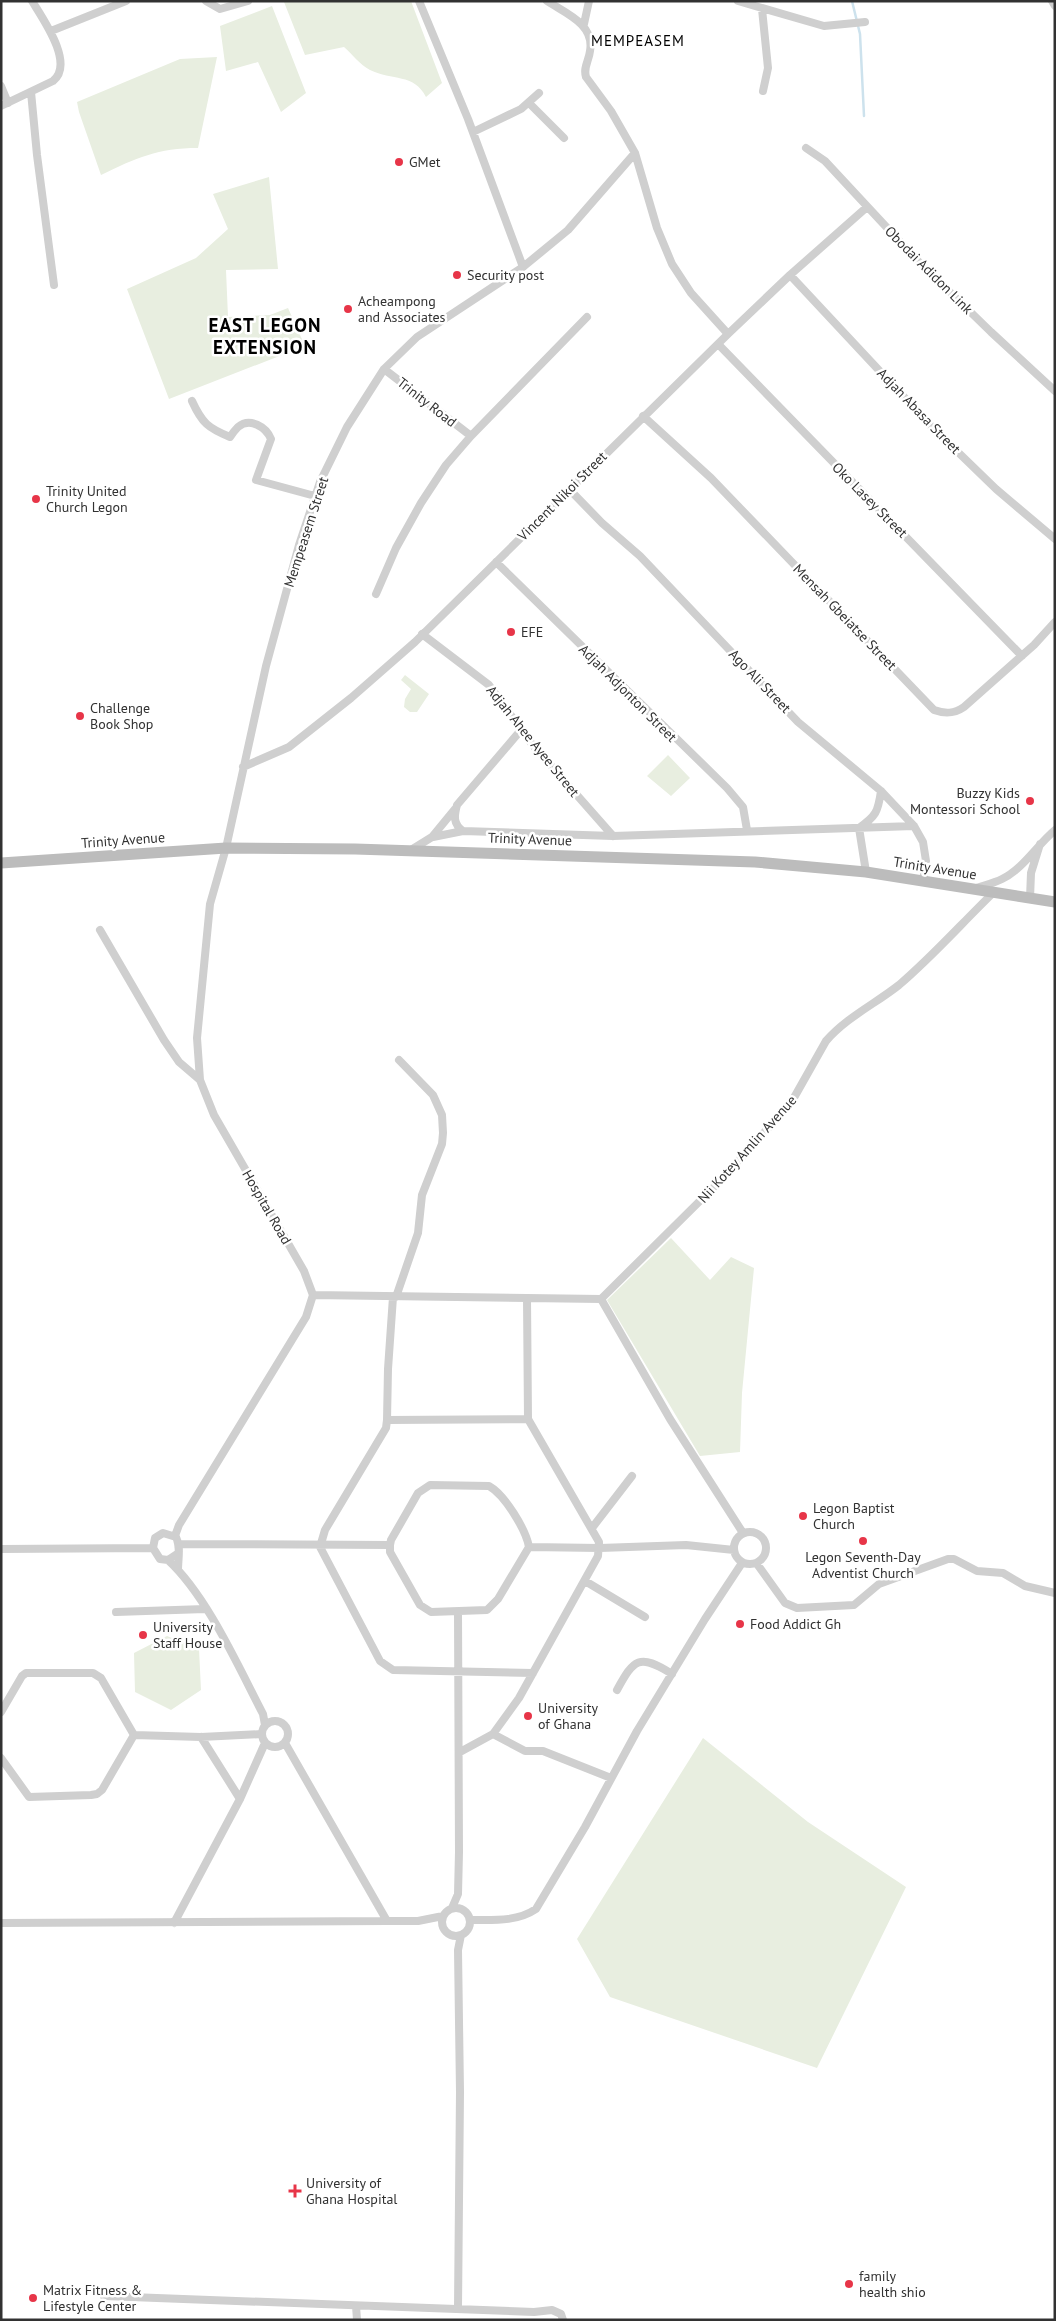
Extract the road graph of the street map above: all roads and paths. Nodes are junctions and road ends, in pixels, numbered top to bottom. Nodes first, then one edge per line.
1 (32, 1) edge
2 (126, 1) edge
3 (206, 1) edge
4 (248, 1) edge
5 (419, 1) edge
6 (547, 1) edge
7 (589, 1) edge
8 (738, 1) edge
9 (1052, 1) edge
10 (1055, 6) edge
11 (762, 9) junction
12 (863, 22) dead end
13 (584, 24) junction
14 (51, 31) junction
15 (1, 86) edge
16 (763, 91) dead end
17 (31, 92) junction
18 (539, 94) dead end
19 (530, 103) junction
20 (5, 104) edge
21 (473, 132) junction
22 (564, 138) dead end
23 (806, 148) dead end
24 (634, 153) junction
25 (867, 207) junction
26 (523, 267) junction
27 (790, 275) junction
28 (54, 285) dead end
29 (587, 317) dead end
30 (728, 334) junction
31 (718, 344) junction
32 (384, 369) junction
33 (1055, 391) edge
34 (192, 401) dead end
35 (643, 416) junction
36 (471, 436) junction
37 (569, 489) junction
38 (315, 496) junction
39 (1055, 539) edge
40 (496, 562) junction
41 (376, 594) dead end
42 (1055, 622) edge
43 (422, 634) junction
44 (1022, 656) junction
45 (521, 730) junction
46 (243, 767) junction
47 (881, 791) junction
48 (457, 805) junction
49 (914, 826) junction
50 (859, 828) junction
51 (460, 829) junction
52 (747, 830) junction
53 (1055, 830) edge
54 (613, 836) junction
55 (432, 837) junction
56 (1040, 842) junction
57 (226, 848) junction
58 (409, 851) junction
59 (1, 863) edge
60 (866, 872) junction
61 (923, 881) junction
62 (972, 890) junction
63 (993, 893) junction
64 (1030, 898) junction
65 (1055, 902) edge
66 (100, 930) dead end
67 (398, 1060) dead end
68 (200, 1080) junction
69 (312, 1295) junction
70 (394, 1298) junction
71 (527, 1298) junction
72 (601, 1299) junction
73 (528, 1419) junction
74 (387, 1420) junction
75 (632, 1476) dead end
76 (592, 1528) junction
77 (743, 1533) junction
78 (172, 1535) junction
79 (179, 1544) junction
80 (390, 1546) junction
81 (320, 1547) junction
82 (529, 1547) junction
83 (153, 1548) junction
84 (600, 1548) junction
85 (1, 1549) edge
86 (734, 1550) junction
87 (177, 1554) junction
88 (168, 1560) junction
89 (742, 1563) junction
90 (756, 1564) junction
91 (178, 1570) junction
92 (585, 1580) junction
93 (1055, 1593) edge
94 (205, 1610) junction
95 (116, 1612) dead end
96 (458, 1612) junction
97 (645, 1617) dead end
98 (460, 1672) junction
99 (533, 1673) junction
100 (672, 1674) junction
101 (617, 1690) dead end
102 (1, 1712) edge
103 (263, 1714) junction
104 (274, 1721) junction
105 (265, 1725) junction
106 (262, 1734) junction
107 (493, 1734) junction
108 (134, 1735) junction
109 (202, 1736) junction
110 (265, 1743) junction
111 (282, 1744) junction
112 (460, 1752) junction
113 (1, 1758) edge
114 (611, 1778) junction
115 (240, 1799) junction
116 (458, 1894) junction
117 (452, 1908) junction
118 (462, 1910) junction
119 (443, 1916) junction
120 (470, 1920) junction
121 (387, 1921) junction
122 (418, 1921) junction
123 (1, 1923) edge
124 (174, 1923) junction
125 (442, 1926) junction
126 (461, 1935) junction
127 (451, 1936) junction
128 (458, 1950) junction
129 (104, 2296) dead end
130 (356, 2306) junction
131 (458, 2308) junction
132 (357, 2320) edge
133 (563, 2320) edge

1 - 14 street
2 - 14 street
3 - 4 street
5 - 21 street
6 - 13 street
7 - 13 street
8 - 11 street
9 - 10 street
11 - 12 street
11 - 16 street
13 - 24 street
14 - 17 street
15 - 20 street
17 - 20 street
17 - 28 street
18 - 19 street
19 - 21 street
19 - 22 street
21 - 26 street
23 - 25 street, Obodai Adidon Link
24 - 26 street, Mempeasem Street
24 - 30 street
25 - 27 street, Vincent Nikoi Street
25 - 33 street, Obodai Adidon Link
26 - 32 street, Mempeasem Street
27 - 30 street, Vincent Nikoi Street
27 - 39 street, Adjah Abasa Street
29 - 36 street
30 - 31 street, Vincent Nikoi Street
31 - 35 street, Vincent Nikoi Street
31 - 44 street, Oko Lasey Street
32 - 36 street, Trinity Road
32 - 38 street, Mempeasem Street
34 - 38 street
35 - 37 street, Vincent Nikoi Street
35 - 44 street, Mensah Gbeiatse Street
36 - 41 street
37 - 40 street, Vincent Nikoi Street
37 - 47 street, Ago Ali Street
38 - 46 street, Mempeasem Street
40 - 43 street, Vincent Nikoi Street
40 - 52 street, Adjah Adjonton Street
42 - 44 street, Mensah Gbeiatse Street
43 - 45 street, Adjah Ahee Ayee Street
43 - 46 street, Vincent Nikoi Street
45 - 48 street
45 - 54 street, Adjah Ahee Ayee Street
46 - 57 street, Mempeasem Street
47 - 49 street, Ago Ali Street
47 - 50 street
48 - 51 street
48 - 55 street
49 - 50 street
49 - 61 street, Ago Ali Street
50 - 52 street
50 - 60 street
51 - 54 street
51 - 55 street
52 - 54 street
53 - 56 street
55 - 58 street
56 - 62 street
56 - 64 street
57 - 58 street, Trinity Avenue
57 - 59 street, Trinity Avenue
57 - 68 street, Hospital Road
58 - 60 street, Trinity Avenue
60 - 61 street, Trinity Avenue
61 - 62 street, Trinity Avenue
62 - 63 street, Trinity Avenue
63 - 64 street, Trinity Avenue
63 - 72 street, Nii Kotey Amlin Avenue
64 - 65 street, Trinity Avenue
66 - 68 street
67 - 70 street
68 - 69 street, Hospital Road
69 - 70 street
69 - 78 street
70 - 71 street
70 - 74 street
71 - 72 street
71 - 73 street
72 - 77 street
73 - 74 street
73 - 76 street
74 - 81 street
75 - 76 street
76 - 84 street
77 - 86 street
77 - 90 street
78 - 79 street
78 - 83 street
79 - 81 street
79 - 87 street
80 - 81 street
80 - 82 street
80 - 96 street
81 - 98 street
82 - 84 street
82 - 96 street
83 - 85 street
83 - 88 street
84 - 86 street
84 - 92 street
86 - 89 street
87 - 88 street
87 - 91 street
88 - 91 street
89 - 90 street
89 - 100 street
90 - 93 street
91 - 94 street
92 - 97 street
92 - 99 street
94 - 95 street
94 - 103 street
96 - 98 street
98 - 99 street
98 - 112 street
99 - 107 street
100 - 101 street
100 - 114 street
102 - 108 street
103 - 104 street
103 - 105 street
104 - 105 street
104 - 111 street
105 - 106 street
106 - 109 street
106 - 110 street
107 - 112 street
107 - 114 street
108 - 109 street
108 - 113 street
109 - 115 street
110 - 111 street
110 - 115 street
111 - 121 street
112 - 116 street
114 - 120 street
115 - 124 street
116 - 117 street
116 - 118 street
117 - 118 street
117 - 119 street
118 - 120 street
119 - 122 street
119 - 125 street
120 - 126 street
121 - 122 street
121 - 124 street
122 - 125 street
123 - 124 street
125 - 127 street
126 - 127 street
126 - 128 street
127 - 128 street
128 - 131 street
129 - 130 street
130 - 131 street
130 - 132 street
131 - 133 street

